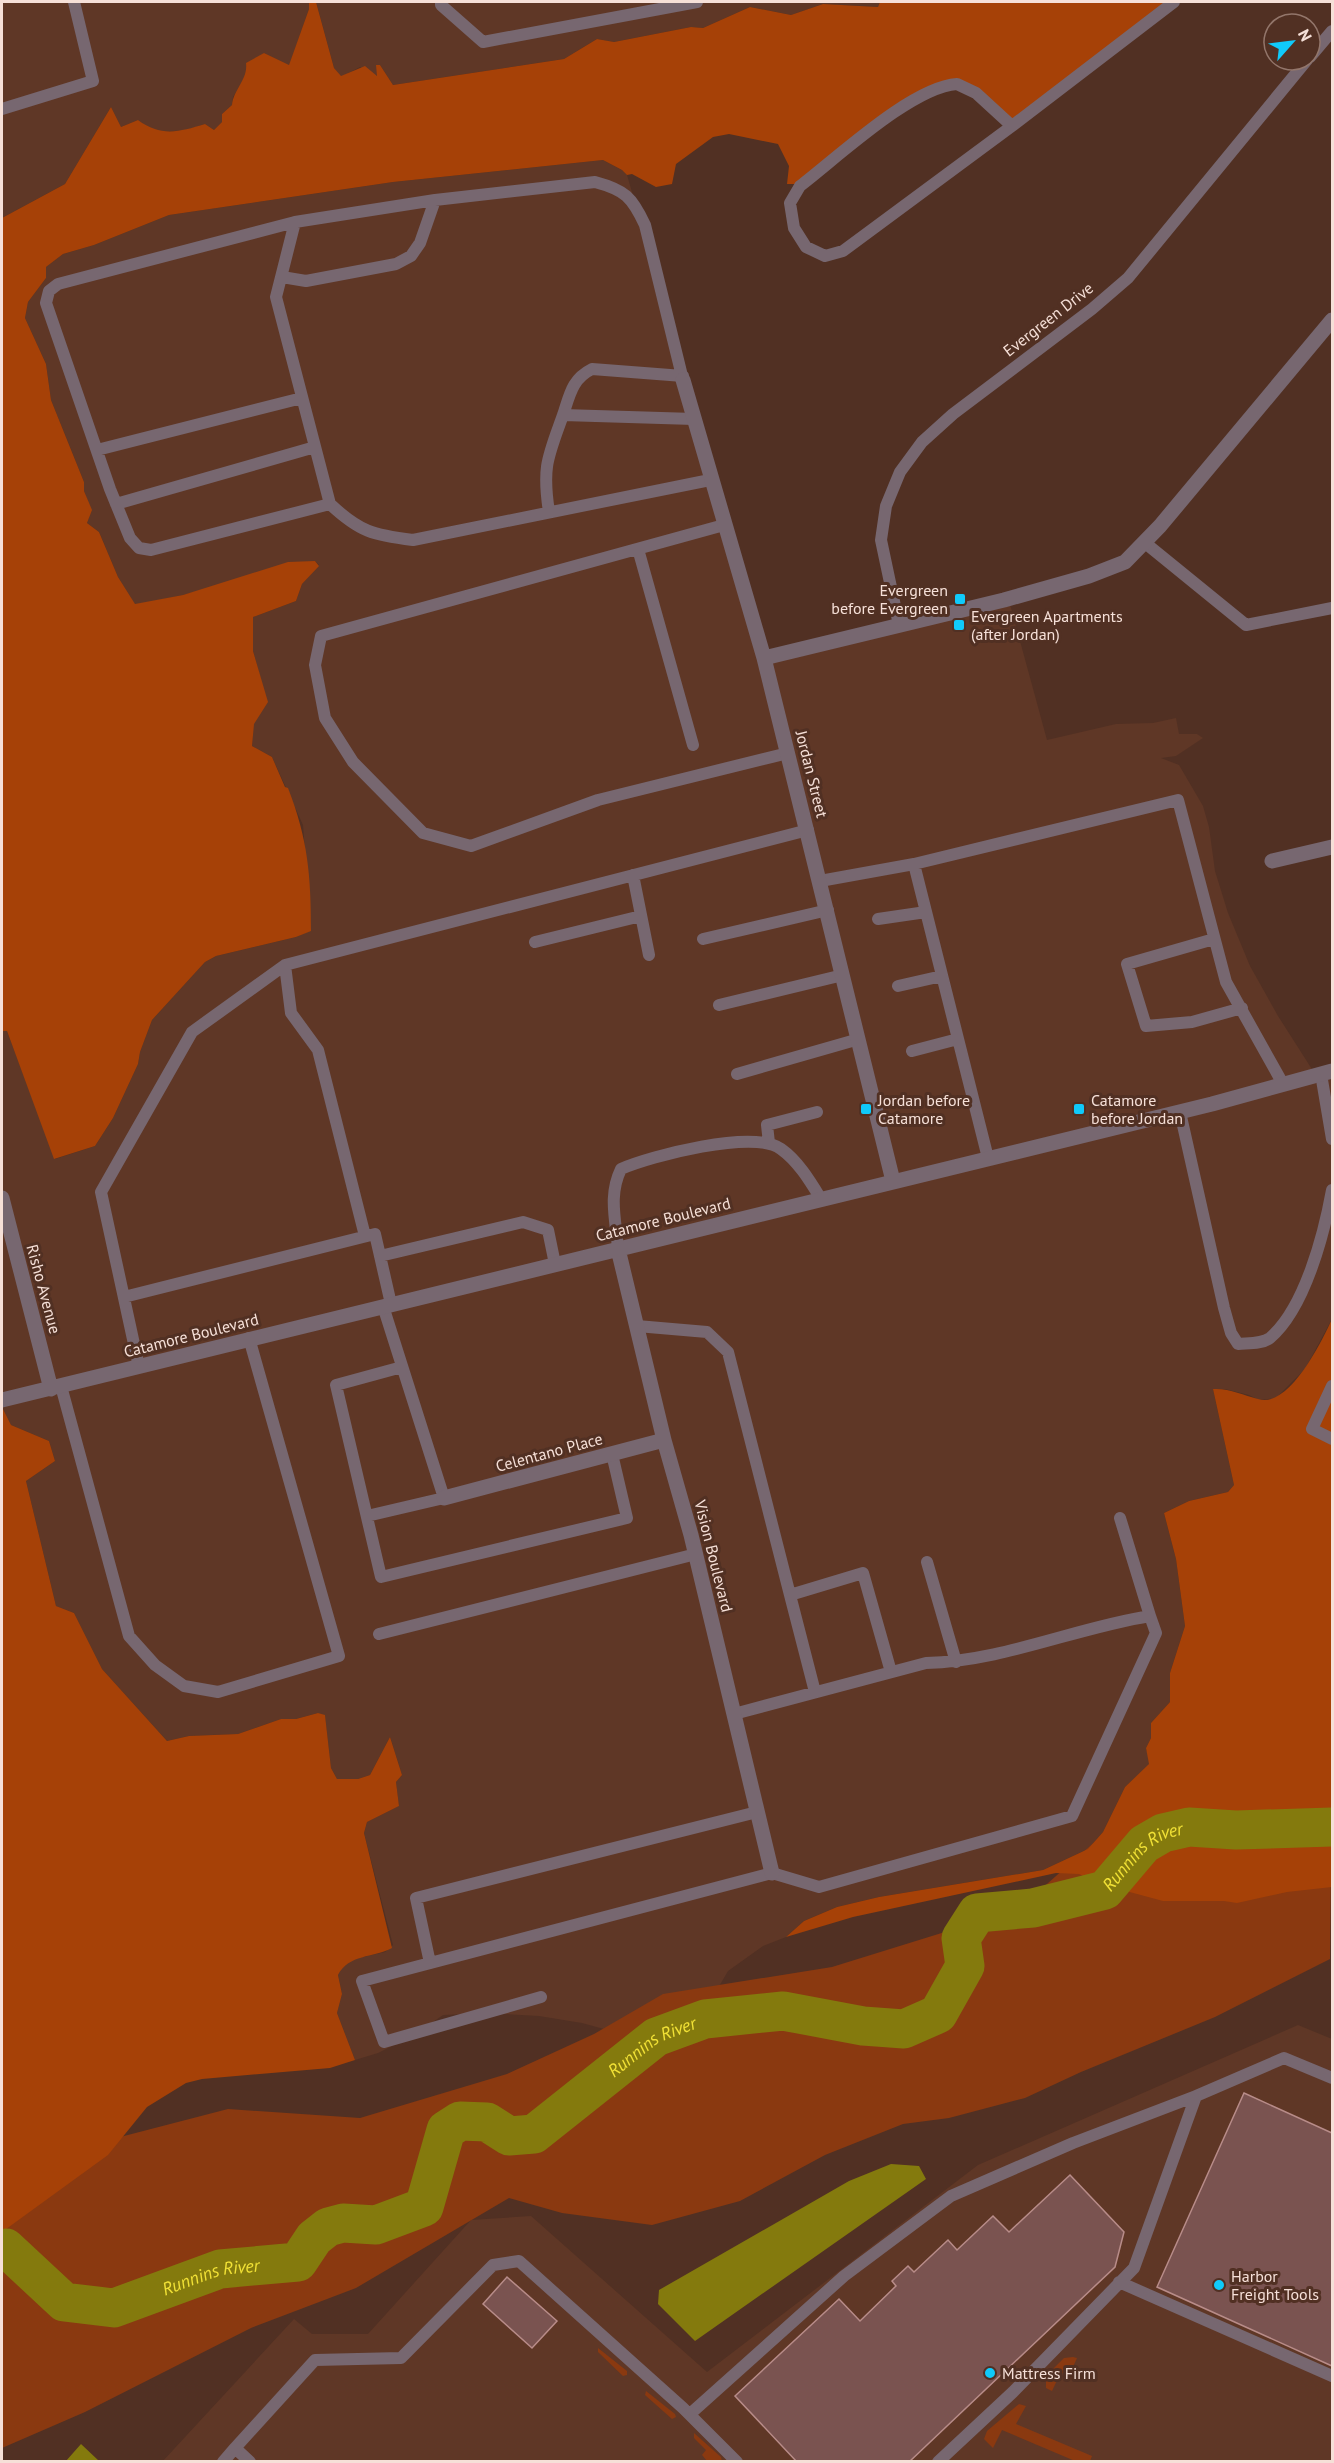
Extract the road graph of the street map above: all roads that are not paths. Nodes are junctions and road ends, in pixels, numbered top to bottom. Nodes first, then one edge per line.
1 (74, 2) edge
2 (441, 2) edge
3 (697, 2) edge
4 (1174, 2) edge
5 (1332, 31) edge
6 (1322, 43) edge
7 (1297, 72) edge
8 (2, 109) edge
9 (1012, 126) junction
10 (435, 200) junction
11 (295, 222) junction
12 (282, 277) junction
13 (1332, 320) edge
14 (683, 378) junction
15 (302, 398) junction
16 (563, 415) junction
17 (694, 419) junction
18 (315, 447) junction
19 (97, 450) junction
20 (710, 480) junction
21 (116, 504) junction
22 (330, 504) junction
23 (549, 512) junction
24 (724, 525) junction
25 (1143, 542) junction
26 (638, 549) junction
27 (1332, 608) edge
28 (899, 625) junction
29 (764, 658) junction
30 (693, 745) dead end
31 (788, 753) junction
32 (808, 830) junction
33 (1332, 847) edge
34 (1272, 861) dead end
35 (914, 864) junction
36 (633, 875) junction
37 (820, 881) junction
38 (828, 910) junction
39 (926, 912) junction
40 (641, 916) junction
41 (878, 919) dead end
42 (703, 939) dead end
43 (1214, 939) junction
44 (535, 942) dead end
45 (649, 955) dead end
46 (285, 965) junction
47 (843, 975) junction
48 (942, 976) junction
49 (898, 986) dead end
50 (719, 1005) dead end
51 (1242, 1008) junction
52 (958, 1039) junction
53 (859, 1040) junction
54 (912, 1051) dead end
55 (1327, 1072) edge
56 (737, 1074) dead end
57 (1283, 1084) junction
58 (817, 1112) dead end
59 (1180, 1112) junction
60 (1331, 1116) edge
61 (1332, 1139) edge
62 (769, 1143) junction
63 (988, 1158) junction
64 (893, 1181) junction
65 (1332, 1190) edge
66 (2, 1198) edge
67 (821, 1198) junction
68 (366, 1236) junction
69 (618, 1248) junction
70 (380, 1256) junction
71 (555, 1264) junction
72 (124, 1297) junction
73 (387, 1305) junction
74 (637, 1326) junction
75 (249, 1338) junction
76 (139, 1367) junction
77 (402, 1367) junction
78 (1332, 1386) edge
79 (56, 1388) junction
80 (2, 1400) edge
81 (1332, 1439) edge
82 (664, 1440) junction
83 (612, 1454) junction
84 (444, 1498) junction
85 (367, 1516) junction
86 (1120, 1518) dead end
87 (696, 1554) junction
88 (927, 1562) dead end
89 (790, 1595) junction
90 (1150, 1616) junction
91 (379, 1634) dead end
92 (956, 1662) junction
93 (891, 1672) junction
94 (814, 1692) junction
95 (734, 1714) junction
96 (757, 1812) junction
97 (772, 1873) junction
98 (430, 1963) junction
99 (541, 1997) dead end
100 (1332, 2078) edge
101 (1196, 2096) junction
102 (1119, 2282) junction
103 (1332, 2376) edge
104 (690, 2414) junction
105 (235, 2448) junction
106 (224, 2462) edge
107 (250, 2462) edge
108 (737, 2462) edge
109 (938, 2462) edge

1 - 8 lane
2 - 3 lane
4 - 9 lane
5 - 6 lane, Evergreen Drive
7 - 28 lane, Evergreen Drive
9 - 9 lane
10 - 11 lane
10 - 12 lane
10 - 14 lane
11 - 12 lane
11 - 19 lane
12 - 15 lane
13 - 25 street
14 - 16 lane
14 - 17 street, Jordan Street
15 - 18 lane
15 - 19 lane
16 - 17 lane
16 - 23 lane
17 - 20 street, Jordan Street
18 - 21 lane
18 - 22 lane
19 - 21 lane
20 - 23 lane
20 - 24 street, Jordan Street
21 - 22 lane
22 - 23 lane
24 - 26 lane
24 - 29 street, Jordan Street
25 - 27 lane
25 - 28 street
26 - 30 lane
26 - 31 lane
28 - 29 street
29 - 31 street, Jordan Street
31 - 32 street, Jordan Street
32 - 36 lane
32 - 37 street, Jordan Street
33 - 34 street
35 - 37 lane
35 - 39 lane
35 - 43 lane
36 - 40 lane
36 - 46 lane
37 - 38 street, Jordan Street
38 - 42 lane
38 - 47 street, Jordan Street
39 - 41 lane
39 - 48 lane
40 - 44 lane
40 - 45 lane
43 - 51 lane
43 - 51 lane
46 - 68 lane
46 - 72 lane
47 - 50 lane
47 - 53 street, Jordan Street
48 - 49 lane
48 - 52 lane
51 - 57 lane
52 - 54 lane
52 - 63 lane
53 - 56 lane
53 - 64 street, Jordan Street
55 - 57 street, Catamore Boulevard
55 - 60 lane
57 - 59 street, Catamore Boulevard
58 - 62 lane
59 - 63 street, Catamore Boulevard
59 - 65 lane
60 - 61 lane
62 - 67 lane
62 - 69 lane
63 - 64 street, Catamore Boulevard
64 - 67 street, Catamore Boulevard
66 - 79 street, Risho Avenue
67 - 69 street, Catamore Boulevard
68 - 70 lane
68 - 72 lane
69 - 71 street, Catamore Boulevard
69 - 74 street, Vision Boulevard
70 - 71 lane
70 - 73 lane
71 - 73 street, Catamore Boulevard
72 - 76 lane
73 - 75 street, Catamore Boulevard
73 - 77 lane
74 - 82 street, Vision Boulevard
74 - 89 lane
75 - 76 street, Catamore Boulevard
75 - 79 lane
76 - 79 street, Catamore Boulevard
77 - 84 lane
77 - 85 lane
78 - 81 lane
79 - 80 street, Catamore Boulevard
82 - 83 street, Celentano Place
82 - 87 street, Vision Boulevard
83 - 84 street, Celentano Place
83 - 85 lane
84 - 85 lane
86 - 90 lane
87 - 91 lane
87 - 95 street, Vision Boulevard
88 - 92 lane
89 - 93 lane
89 - 94 lane
90 - 92 lane
90 - 97 lane
92 - 93 lane
93 - 94 lane
94 - 95 lane
95 - 96 street, Vision Boulevard
96 - 97 street, Vision Boulevard
96 - 98 lane
97 - 98 lane
98 - 99 lane
100 - 101 lane
101 - 102 lane
101 - 104 lane
102 - 103 lane
102 - 109 lane
104 - 105 lane
104 - 108 lane
105 - 106 lane
105 - 107 lane

